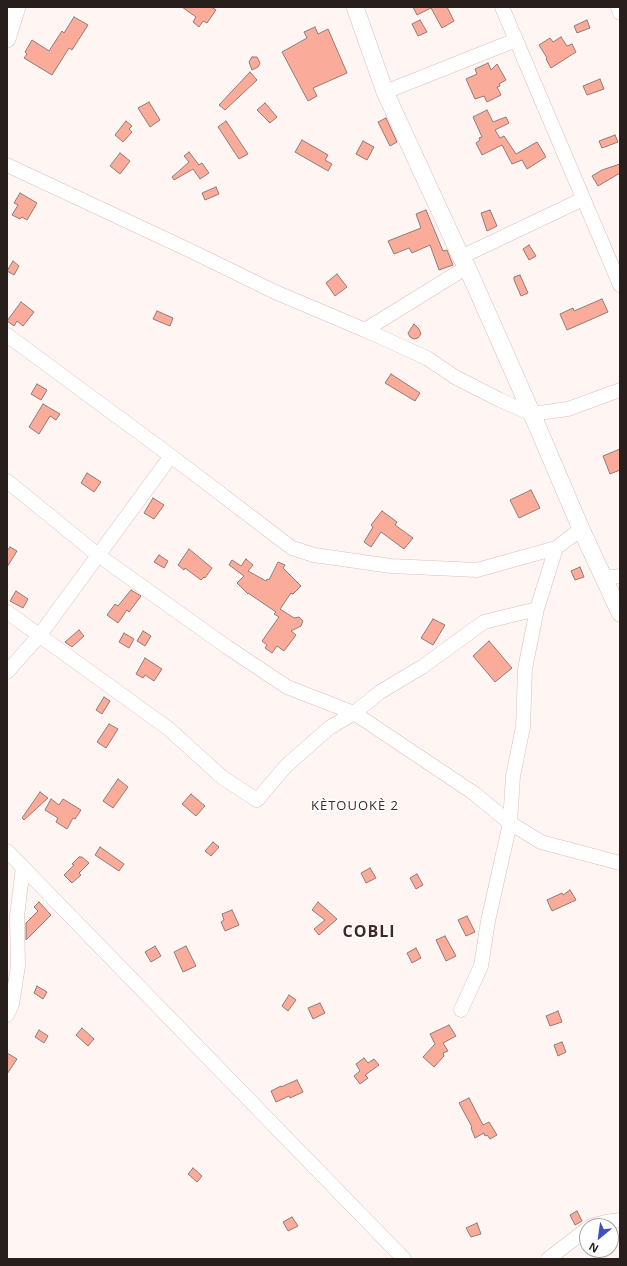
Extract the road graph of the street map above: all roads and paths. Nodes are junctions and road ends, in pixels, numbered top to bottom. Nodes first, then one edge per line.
1 (17, 7) edge
2 (355, 7) edge
3 (502, 7) edge
4 (618, 7) edge
5 (620, 12) edge
6 (7, 38) edge
7 (516, 40) junction
8 (384, 92) junction
9 (7, 166) edge
10 (583, 199) junction
11 (464, 262) junction
12 (620, 285) edge
13 (366, 330) junction
14 (7, 334) edge
15 (620, 390) edge
16 (603, 396) junction
17 (620, 402) edge
18 (532, 414) junction
19 (171, 456) junction
20 (7, 481) edge
21 (581, 529) junction
22 (556, 548) junction
23 (98, 555) junction
24 (612, 577) edge
25 (537, 609) junction
26 (7, 612) edge
27 (620, 613) edge
28 (39, 636) junction
29 (7, 672) edge
30 (354, 713) junction
31 (510, 823) junction
32 (7, 851) edge
33 (620, 864) edge
34 (23, 867) junction
35 (461, 1010) dead end
36 (7, 1015) edge
37 (579, 1235) edge
38 (404, 1259) edge
39 (548, 1259) edge

1 - 6 main road
2 - 8 main road
3 - 7 street
4 - 5 street
7 - 8 street
7 - 10 street
8 - 11 main road
9 - 13 street
10 - 11 street
10 - 12 street
11 - 13 street
11 - 18 main road
13 - 18 street
14 - 19 street
15 - 16 street
16 - 17 street
16 - 18 street
18 - 21 main road
19 - 22 street
19 - 23 street
20 - 23 street
21 - 22 street
21 - 24 main road
22 - 25 street
23 - 28 street
23 - 30 street
24 - 27 main road
25 - 30 street
25 - 31 street
26 - 28 street
28 - 29 street
28 - 30 street
30 - 31 street
31 - 33 street
31 - 35 street
32 - 34 street
34 - 36 street
34 - 38 street
37 - 39 street

